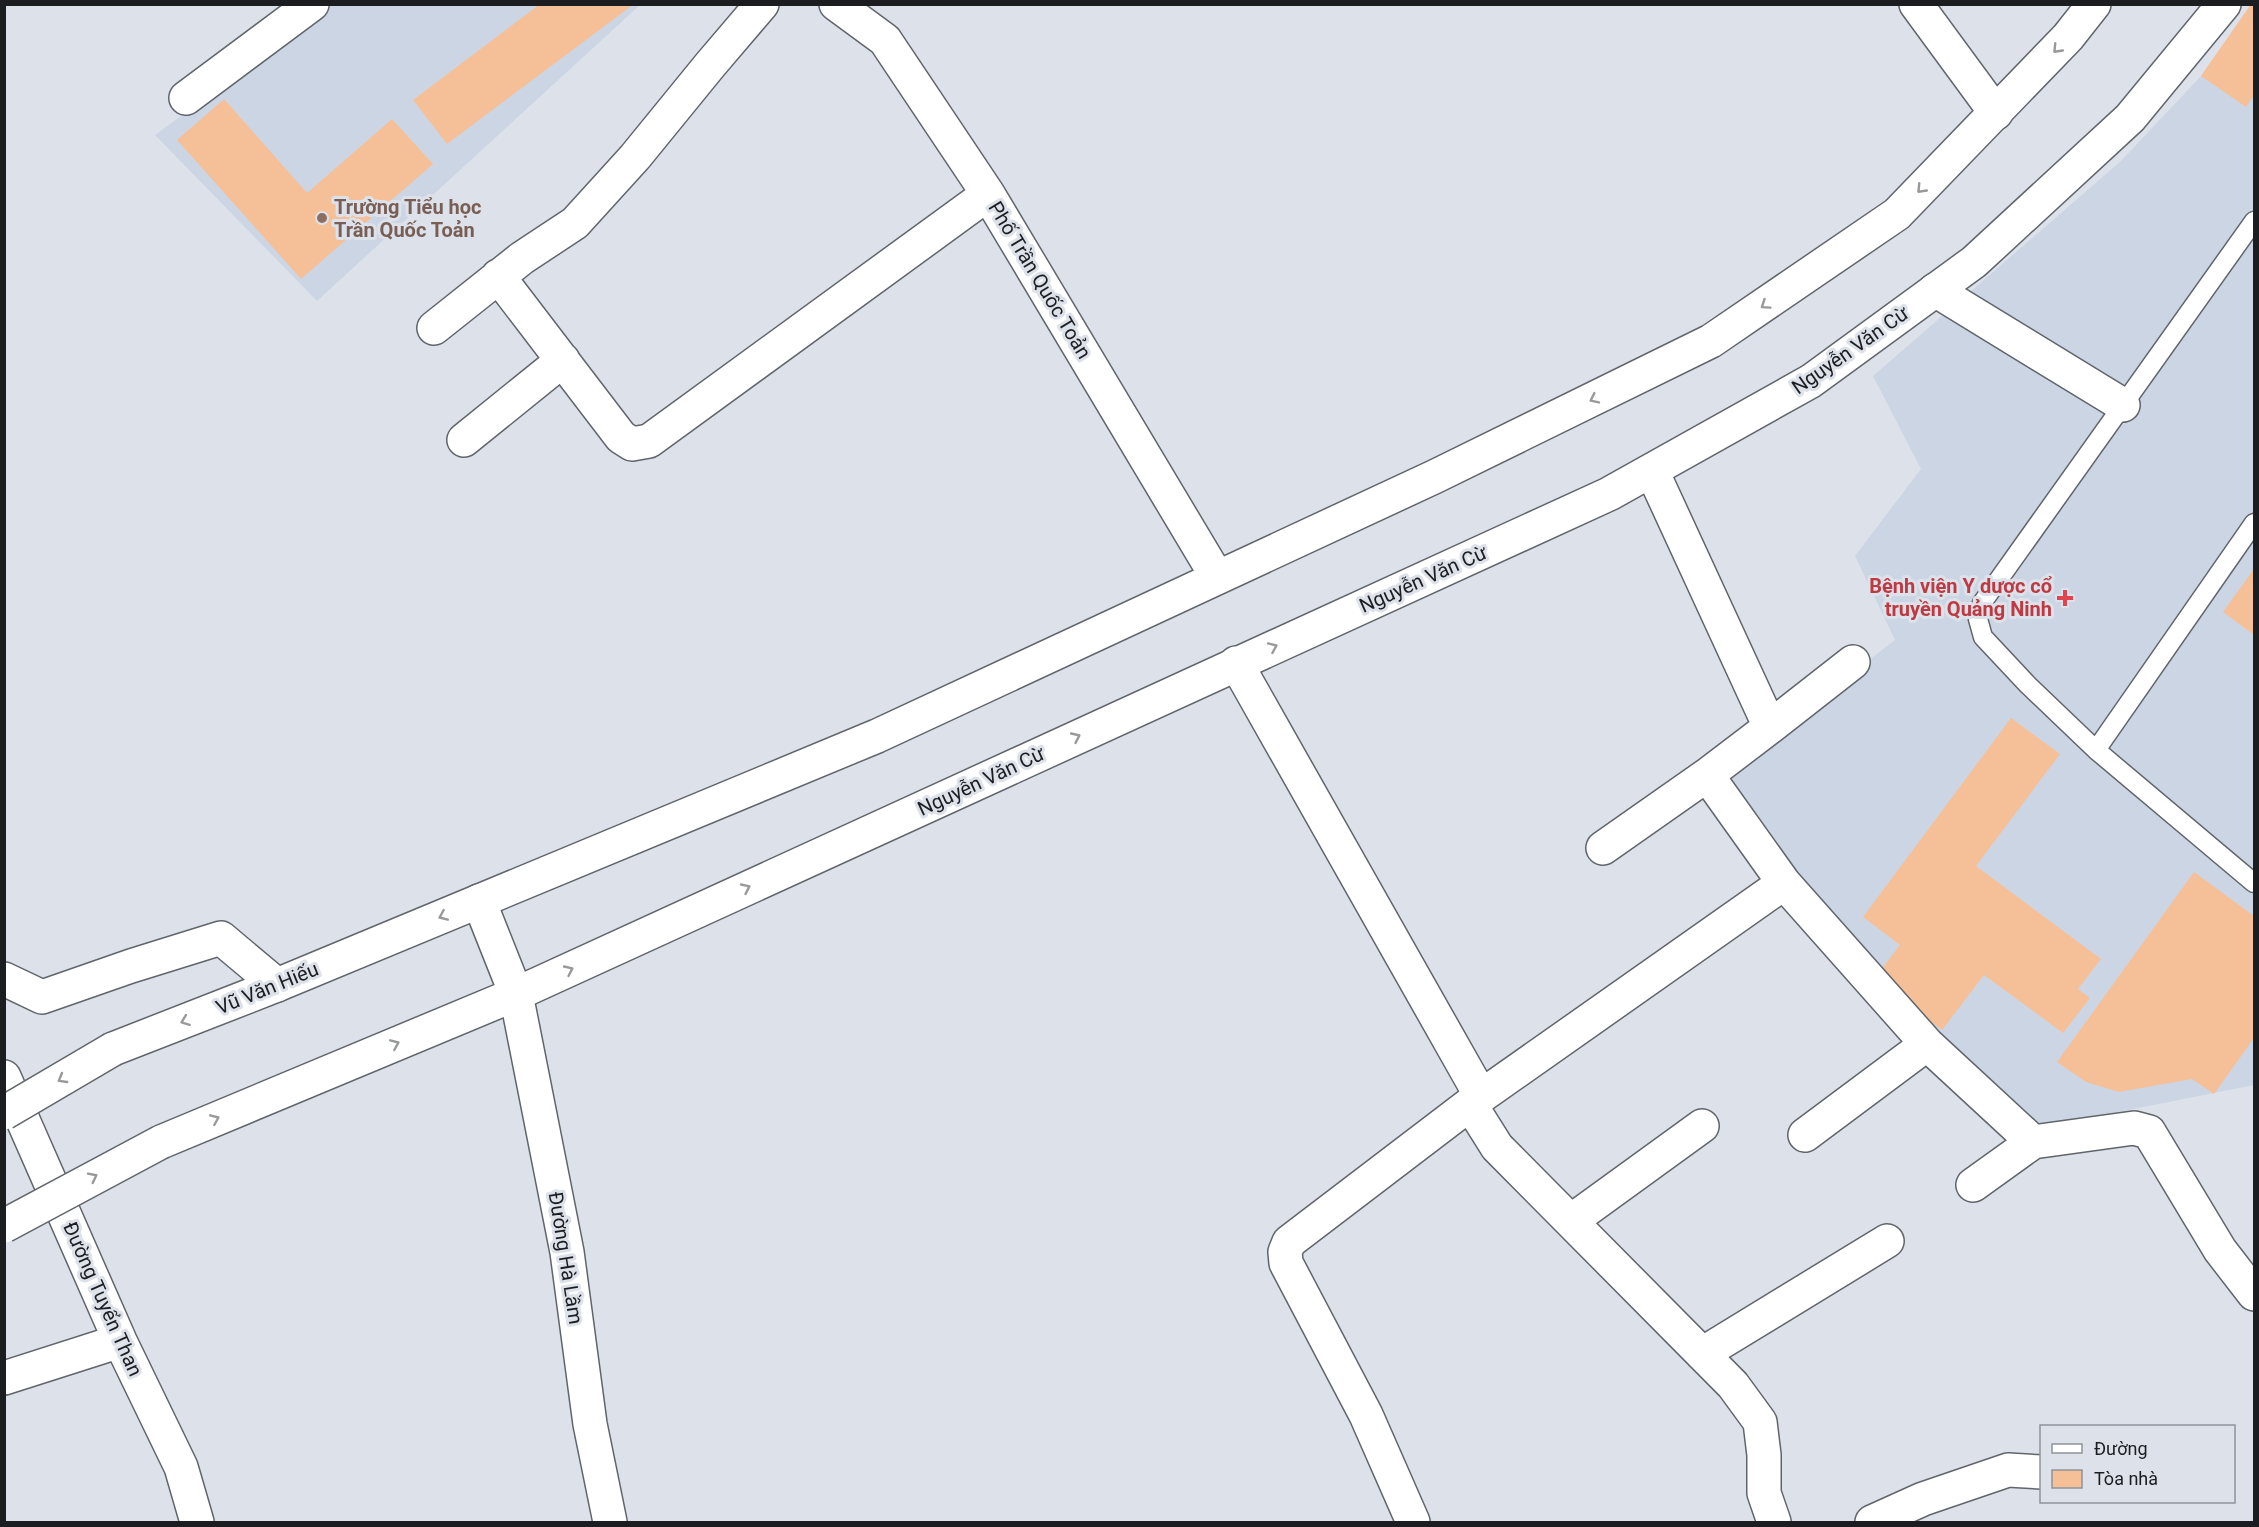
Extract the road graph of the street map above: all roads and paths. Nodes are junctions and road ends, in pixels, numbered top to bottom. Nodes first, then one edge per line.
1 (312, 4) edge
2 (762, 4) edge
3 (836, 4) edge
4 (1916, 4) edge
5 (2094, 4) edge
6 (2224, 4) edge
7 (186, 98) dead end
8 (1996, 113) junction
9 (988, 194) junction
10 (2254, 221) edge
11 (498, 276) junction
12 (1935, 291) junction
13 (434, 328) dead end
14 (563, 360) junction
15 (2123, 405) junction
16 (464, 440) dead end
17 (1652, 471) junction
18 (2254, 523) edge
19 (1217, 577) junction
20 (1853, 662) dead end
21 (1236, 663) junction
22 (1770, 727) junction
23 (2096, 750) junction
24 (1707, 775) junction
25 (1603, 848) dead end
26 (1784, 883) junction
27 (2254, 883) edge
28 (478, 901) junction
29 (4, 979) edge
30 (277, 985) junction
31 (516, 994) junction
32 (1927, 1044) junction
33 (4, 1077) edge
34 (1476, 1100) junction
35 (4, 1113) edge
36 (1702, 1126) dead end
37 (1805, 1135) dead end
38 (2033, 1142) junction
39 (1973, 1185) dead end
40 (1571, 1221) junction
41 (4, 1226) edge
42 (1887, 1241) dead end
43 (2254, 1294) edge
44 (120, 1341) junction
45 (1702, 1354) junction
46 (4, 1378) edge
47 (2040, 1472) edge
48 (197, 1522) edge
49 (610, 1522) edge
50 (1413, 1522) edge
51 (1774, 1522) edge
52 (1872, 1522) edge

1 - 7 street
2 - 11 street
3 - 9 street, Phố Trần Quốc Toản
4 - 8 street
5 -> 8 street
6 - 12 street, Nguyễn Văn Cừ
8 -> 19 street
9 - 14 street
9 - 19 street, Phố Trần Quốc Toản
10 - 15 lane
11 - 13 street
11 - 14 street
12 - 15 street
12 - 17 street, Nguyễn Văn Cừ
14 - 16 street
15 - 23 lane
21 -> 17 street, Nguyễn Văn Cừ
17 - 22 street
18 - 23 lane
19 - 28 street, Vũ Văn Hiếu
20 - 22 street
31 -> 21 street, Nguyễn Văn Cừ
21 - 34 street
22 - 24 street
23 - 27 lane
24 - 25 street
24 - 26 street
26 - 32 street
26 - 34 street
28 -> 30 street, Vũ Văn Hiếu
28 - 31 street, Đường Hà Lầm
29 - 30 street
30 -> 35 street, Vũ Văn Hiếu, bridge
41 -> 31 street, bridge
31 - 49 street, Đường Hà Lầm
32 - 37 street
32 - 38 street
33 - 44 street, Đường Tuyển Than
34 - 40 street
34 - 50 street
36 - 40 street
38 - 39 street
38 - 43 street
40 - 45 street
42 - 45 street
44 - 46 street
44 - 48 street, Đường Tuyển Than
45 - 51 street
47 - 52 street

